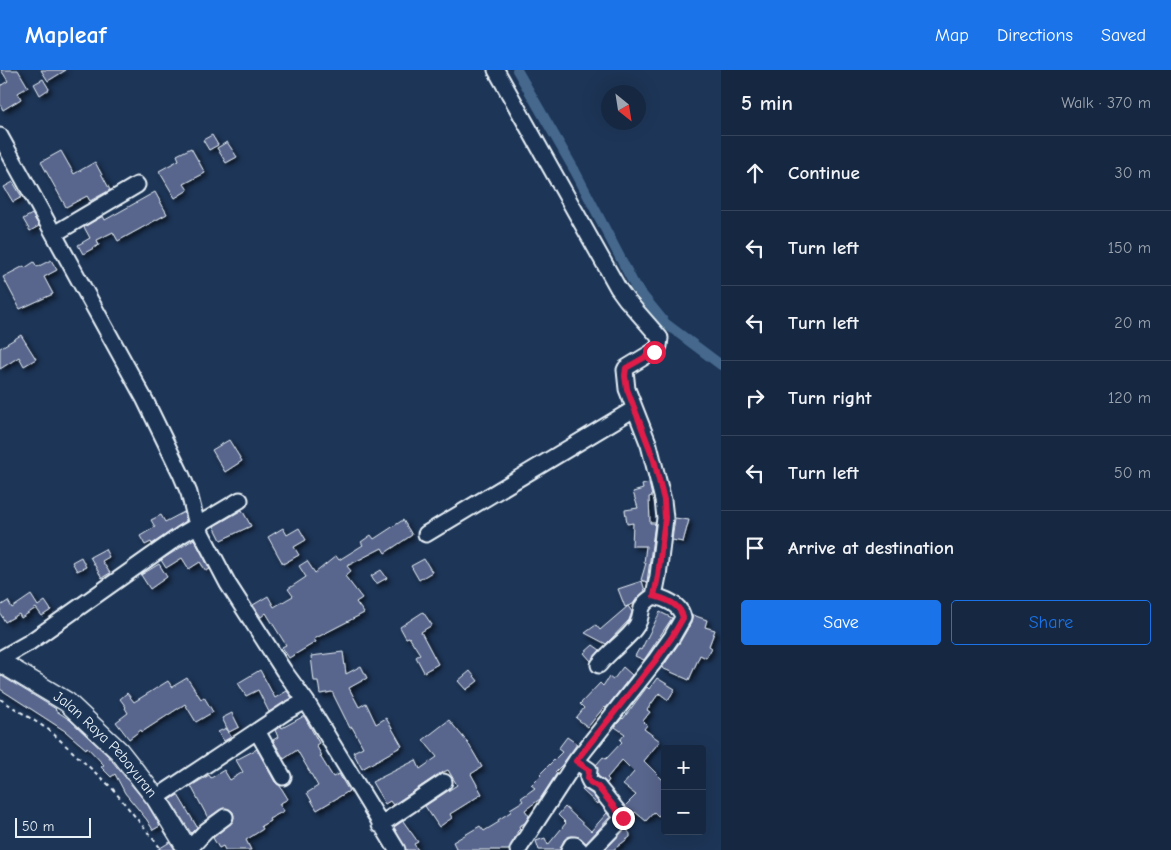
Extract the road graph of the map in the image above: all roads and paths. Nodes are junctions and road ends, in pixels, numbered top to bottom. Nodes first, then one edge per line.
1 (496, 70) edge
2 (0, 136) edge
3 (137, 184) dead end
4 (54, 234) junction
5 (634, 409) junction
6 (240, 500) dead end
7 (197, 525) junction
8 (426, 534) dead end
9 (654, 596) junction
10 (0, 661) edge
11 (600, 665) dead end
12 (0, 699) edge
13 (306, 701) junction
14 (257, 731) junction
15 (576, 761) junction
16 (283, 776) dead end
17 (444, 782) dead end
18 (156, 798) junction
19 (225, 818) dead end
20 (380, 825) junction
21 (525, 847) edge
22 (162, 850) edge
23 (188, 850) edge
24 (397, 850) edge
25 (568, 850) edge
26 (580, 850) edge
27 (592, 850) edge

1 - 5 street
2 - 4 street
3 - 4 street
4 - 7 street
5 - 8 street
5 - 9 street
6 - 7 street
7 - 10 street
7 - 13 street
9 - 11 street
9 - 15 street
10 - 18 main road, Jalan Raya Pebayuran
12 - 22 path
13 - 14 street
13 - 20 street
14 - 16 street
14 - 18 street
15 - 21 street
15 - 27 street
17 - 20 street
18 - 23 main road, Jalan Raya Pebayuran
19 - 23 street
20 - 24 street
25 - 26 street

